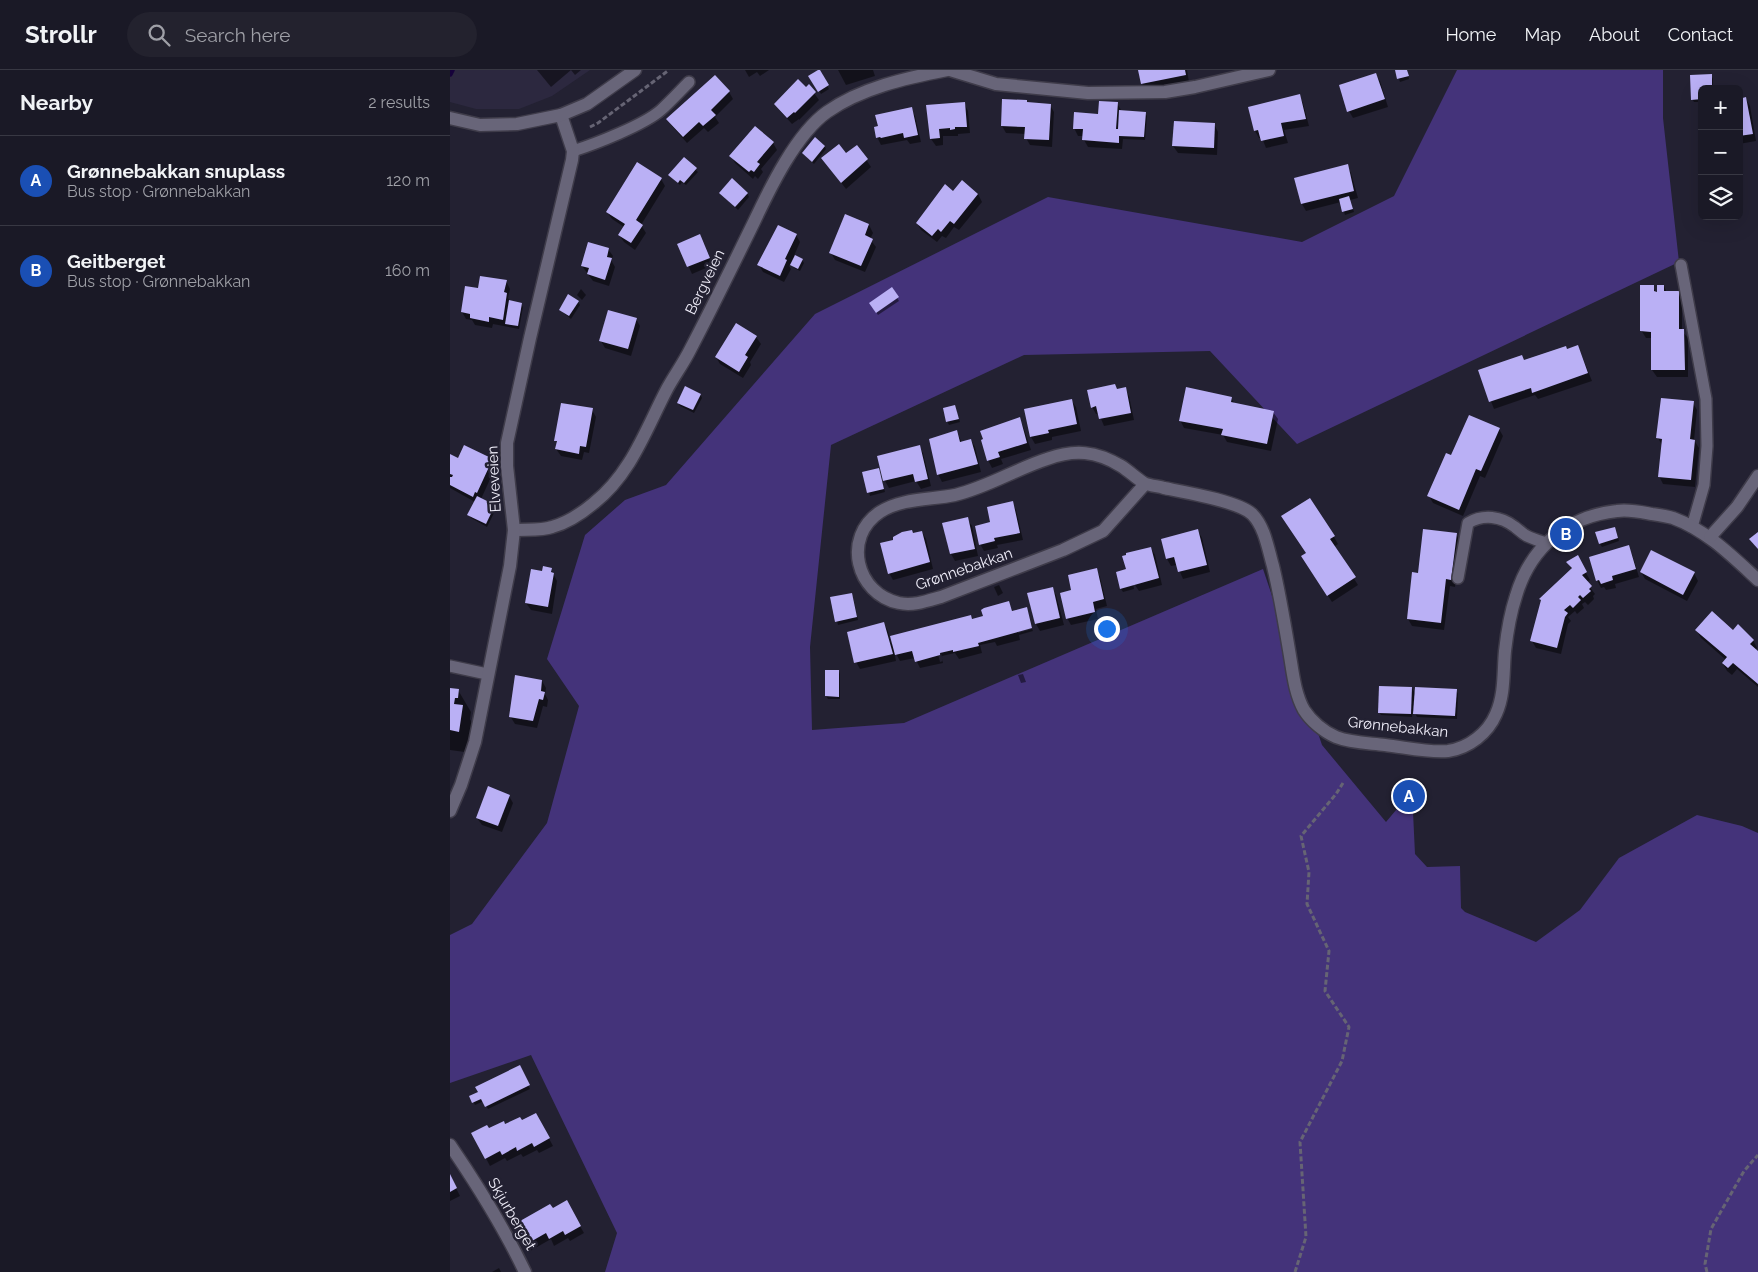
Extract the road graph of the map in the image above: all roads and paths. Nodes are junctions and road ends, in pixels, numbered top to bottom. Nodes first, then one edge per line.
1 (635, 70) edge
2 (669, 70) edge
3 (948, 70) edge
4 (1269, 70) edge
5 (689, 82) dead end
6 (561, 115) junction
7 (450, 118) edge
8 (569, 137) junction
9 (573, 151) junction
10 (1681, 265) dead end
11 (1758, 476) edge
12 (1145, 484) junction
13 (1692, 527) junction
14 (514, 530) junction
15 (1710, 537) junction
16 (1546, 543) junction
17 (1458, 578) dead end
18 (1758, 580) edge
19 (450, 666) edge
20 (488, 674) junction
21 (1342, 783) dead end
22 (450, 811) edge
23 (450, 1145) edge
24 (1758, 1155) edge
25 (525, 1272) edge
26 (1296, 1272) edge
27 (1707, 1272) edge

1 - 6 street
2 - 8 path
3 - 4 street, Bergveien
3 - 14 street, Bergveien
5 - 9 lane
6 - 7 street
6 - 8 street, Elveveien
8 - 9 street, Elveveien
9 - 14 street, Elveveien
10 - 13 lane
11 - 15 street
12 - 12 street, Grønnebakkan
12 - 16 street, Grønnebakkan
13 - 15 street, Grønnebakkan
13 - 16 street, Grønnebakkan
14 - 20 street, Elveveien
15 - 18 street, Grønnebakkan
16 - 17 lane
19 - 20 lane
20 - 22 street, Elveveien
21 - 26 path
23 - 25 street, Skjurberget
24 - 27 path

